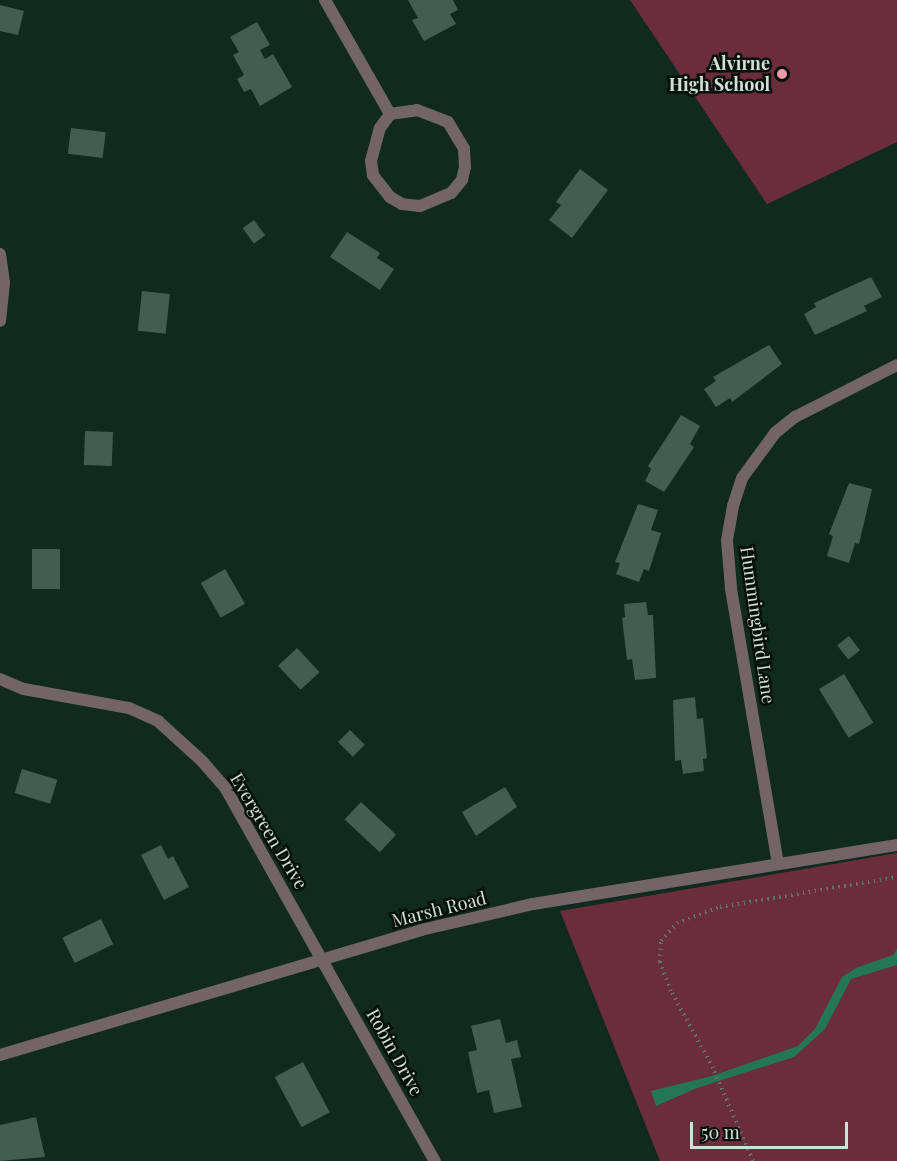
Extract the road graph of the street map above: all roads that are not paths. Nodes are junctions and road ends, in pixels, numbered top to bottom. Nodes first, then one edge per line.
1 (325, 0) edge
2 (390, 114) junction
3 (0, 255) edge
4 (0, 321) edge
5 (897, 365) edge
6 (0, 679) edge
7 (897, 845) edge
8 (778, 864) junction
9 (324, 961) junction
10 (0, 1054) edge
11 (435, 1161) edge

1 - 2 street
2 - 2 street
3 - 4 street
5 - 8 street, Hummingbird Lane
6 - 9 street, Evergreen Drive
7 - 8 street, Marsh Road
8 - 9 street, Marsh Road
9 - 10 street, Marsh Road
9 - 11 street, Robin Drive

